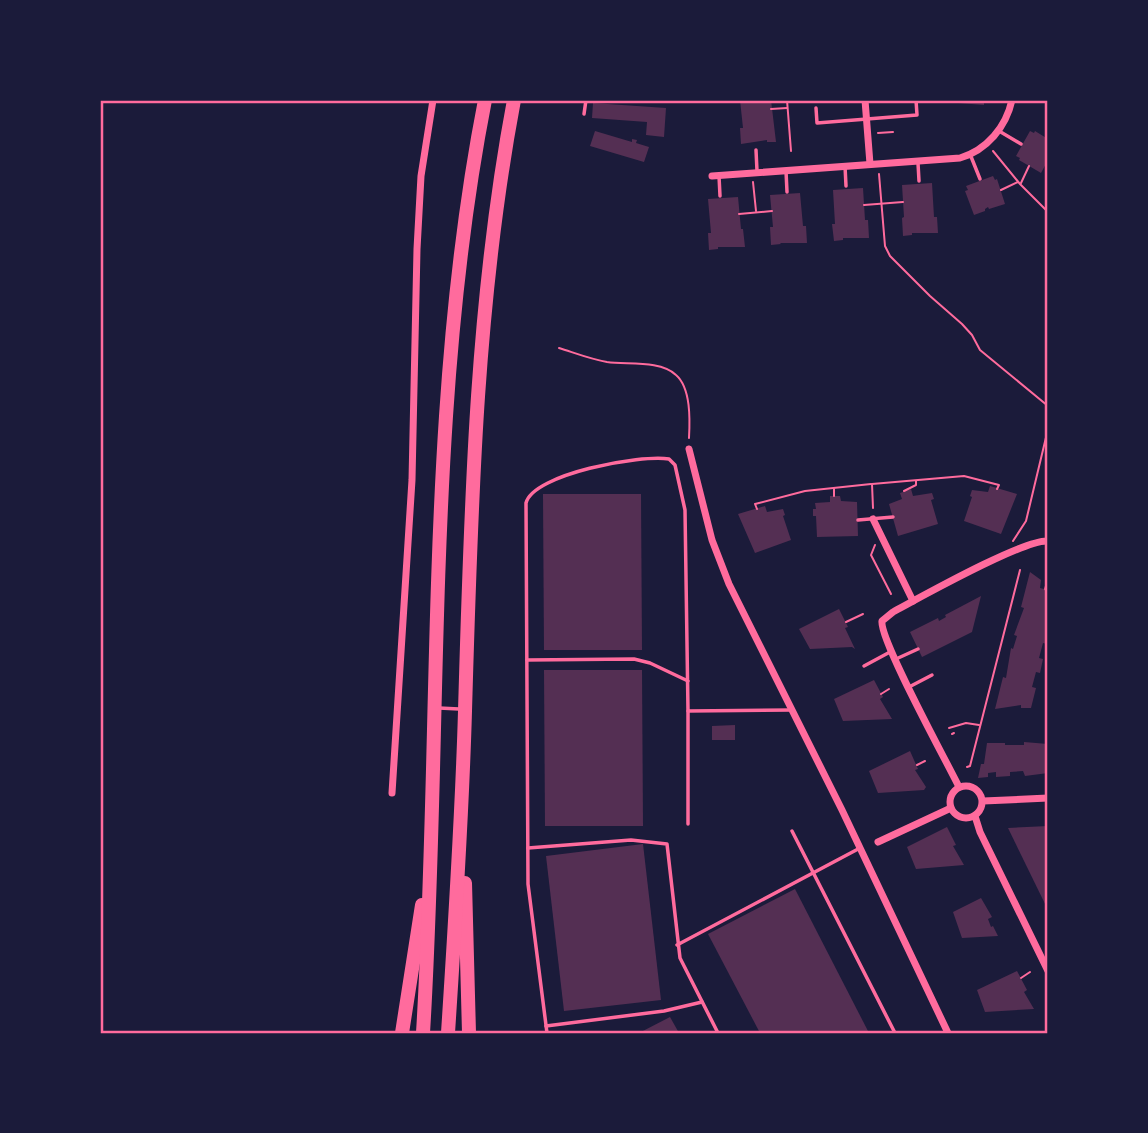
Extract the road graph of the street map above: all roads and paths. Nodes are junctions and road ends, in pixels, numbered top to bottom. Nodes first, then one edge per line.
1 (433, 100) edge
2 (485, 100) edge
3 (514, 100) edge
4 (586, 100) edge
5 (787, 100) edge
6 (865, 100) edge
7 (916, 100) edge
8 (1012, 100) edge
9 (788, 108) junction
10 (816, 108) dead end
11 (771, 109) dead end
12 (584, 114) dead end
13 (867, 120) junction
14 (999, 131) junction
15 (893, 132) dead end
16 (877, 133) dead end
17 (1021, 144) dead end
18 (756, 150) dead end
19 (992, 150) dead end
20 (791, 152) dead end
21 (970, 154) junction
22 (917, 161) junction
23 (870, 164) junction
24 (845, 166) junction
25 (1029, 166) dead end
26 (786, 171) junction
27 (879, 174) dead end
28 (715, 176) joint
29 (755, 177) junction
30 (980, 179) dead end
31 (919, 181) dead end
32 (1020, 183) junction
33 (846, 186) dead end
34 (1001, 190) dead end
35 (787, 192) dead end
36 (720, 195) dead end
37 (903, 202) dead end
38 (882, 204) junction
39 (864, 205) dead end
40 (772, 211) dead end
41 (1048, 212) edge
42 (756, 213) junction
43 (739, 214) dead end
44 (559, 348) dead end
45 (1048, 406) edge
46 (1048, 429) edge
47 (690, 449) joint
48 (916, 480) junction
49 (900, 481) junction
50 (872, 484) junction
51 (834, 488) junction
52 (998, 489) dead end
53 (834, 496) dead end
54 (757, 509) dead end
55 (893, 517) dead end
56 (873, 519) junction
57 (858, 520) dead end
58 (880, 532) junction
59 (1048, 541) edge
60 (1009, 547) dead end
61 (1020, 570) dead end
62 (1048, 580) edge
63 (1045, 589) dead end
64 (891, 594) dead end
65 (913, 601) junction
66 (863, 614) dead end
67 (846, 622) dead end
68 (918, 649) dead end
69 (892, 651) junction
70 (527, 660) junction
71 (896, 660) junction
72 (864, 666) dead end
73 (932, 675) dead end
74 (688, 681) junction
75 (909, 687) junction
76 (889, 690) dead end
77 (881, 694) dead end
78 (435, 708) junction
79 (465, 710) junction
80 (792, 710) junction
81 (688, 711) junction
82 (980, 726) junction
83 (949, 728) dead end
84 (925, 761) dead end
85 (917, 765) dead end
86 (968, 767) dead end
87 (959, 787) junction
88 (392, 793) dead end
89 (1048, 798) edge
90 (983, 801) junction
91 (462, 805) junction
92 (951, 808) junction
93 (975, 816) junction
94 (688, 824) dead end
95 (792, 831) dead end
96 (878, 842) dead end
97 (528, 848) junction
98 (860, 848) junction
99 (431, 856) junction
100 (814, 873) junction
101 (677, 946) junction
102 (1048, 971) edge
103 (1030, 972) dead end
104 (1021, 978) dead end
105 (702, 1002) junction
106 (546, 1026) junction
107 (402, 1033) edge
108 (423, 1033) edge
109 (448, 1033) edge
110 (469, 1033) edge
111 (547, 1033) edge
112 (719, 1033) edge
113 (895, 1033) edge
114 (948, 1033) edge

1 - 88 street
2 - 78 highway
3 - 79 highway
4 - 12 lane
5 - 9 path
6 - 13 street
7 - 13 lane
8 - 14 street
9 - 11 path
9 - 20 path
10 - 13 lane
13 - 23 street
14 - 17 lane
14 - 21 street
15 - 16 path
18 - 29 lane
19 - 32 path
21 - 22 street
21 - 30 lane
22 - 23 street
22 - 31 lane
23 - 24 street
24 - 26 street
24 - 33 lane
25 - 32 path
26 - 29 street
26 - 35 lane
27 - 38 path
28 - 29 street
28 - 36 lane
29 - 42 path
32 - 34 path
32 - 41 path
37 - 38 path
38 - 39 path
38 - 45 path
40 - 42 path
42 - 43 path
44 - 47 path
46 - 60 path
47 - 80 street
48 - 49 path
48 - 49 path
48 - 52 path
49 - 50 path
50 - 51 path
50 - 56 path
51 - 53 path
51 - 54 path
55 - 56 lane
56 - 57 lane
56 - 58 street
58 - 64 path
58 - 65 street
59 - 65 street
61 - 82 path
62 - 63 lane
65 - 69 street
66 - 67 path
68 - 71 lane
69 - 71 street
69 - 72 lane
70 - 74 lane
70 - 74 lane
70 - 97 lane
71 - 75 street
73 - 75 lane
74 - 81 lane
75 - 87 street
76 - 77 path
78 - 79 lane
78 - 99 highway
79 - 91 highway
80 - 81 lane
80 - 98 street
81 - 94 lane
82 - 83 path
82 - 86 path
84 - 85 path
87 - 90 street
87 - 92 street
89 - 90 street
90 - 93 street
91 - 109 highway
91 - 110 highway
92 - 93 street
92 - 96 street
93 - 102 street
95 - 100 lane
97 - 101 lane
97 - 106 lane
98 - 100 lane
98 - 114 street
99 - 107 highway
99 - 108 highway
100 - 101 lane
100 - 113 lane
101 - 105 lane
103 - 104 path
105 - 106 lane
105 - 112 lane
106 - 111 lane

